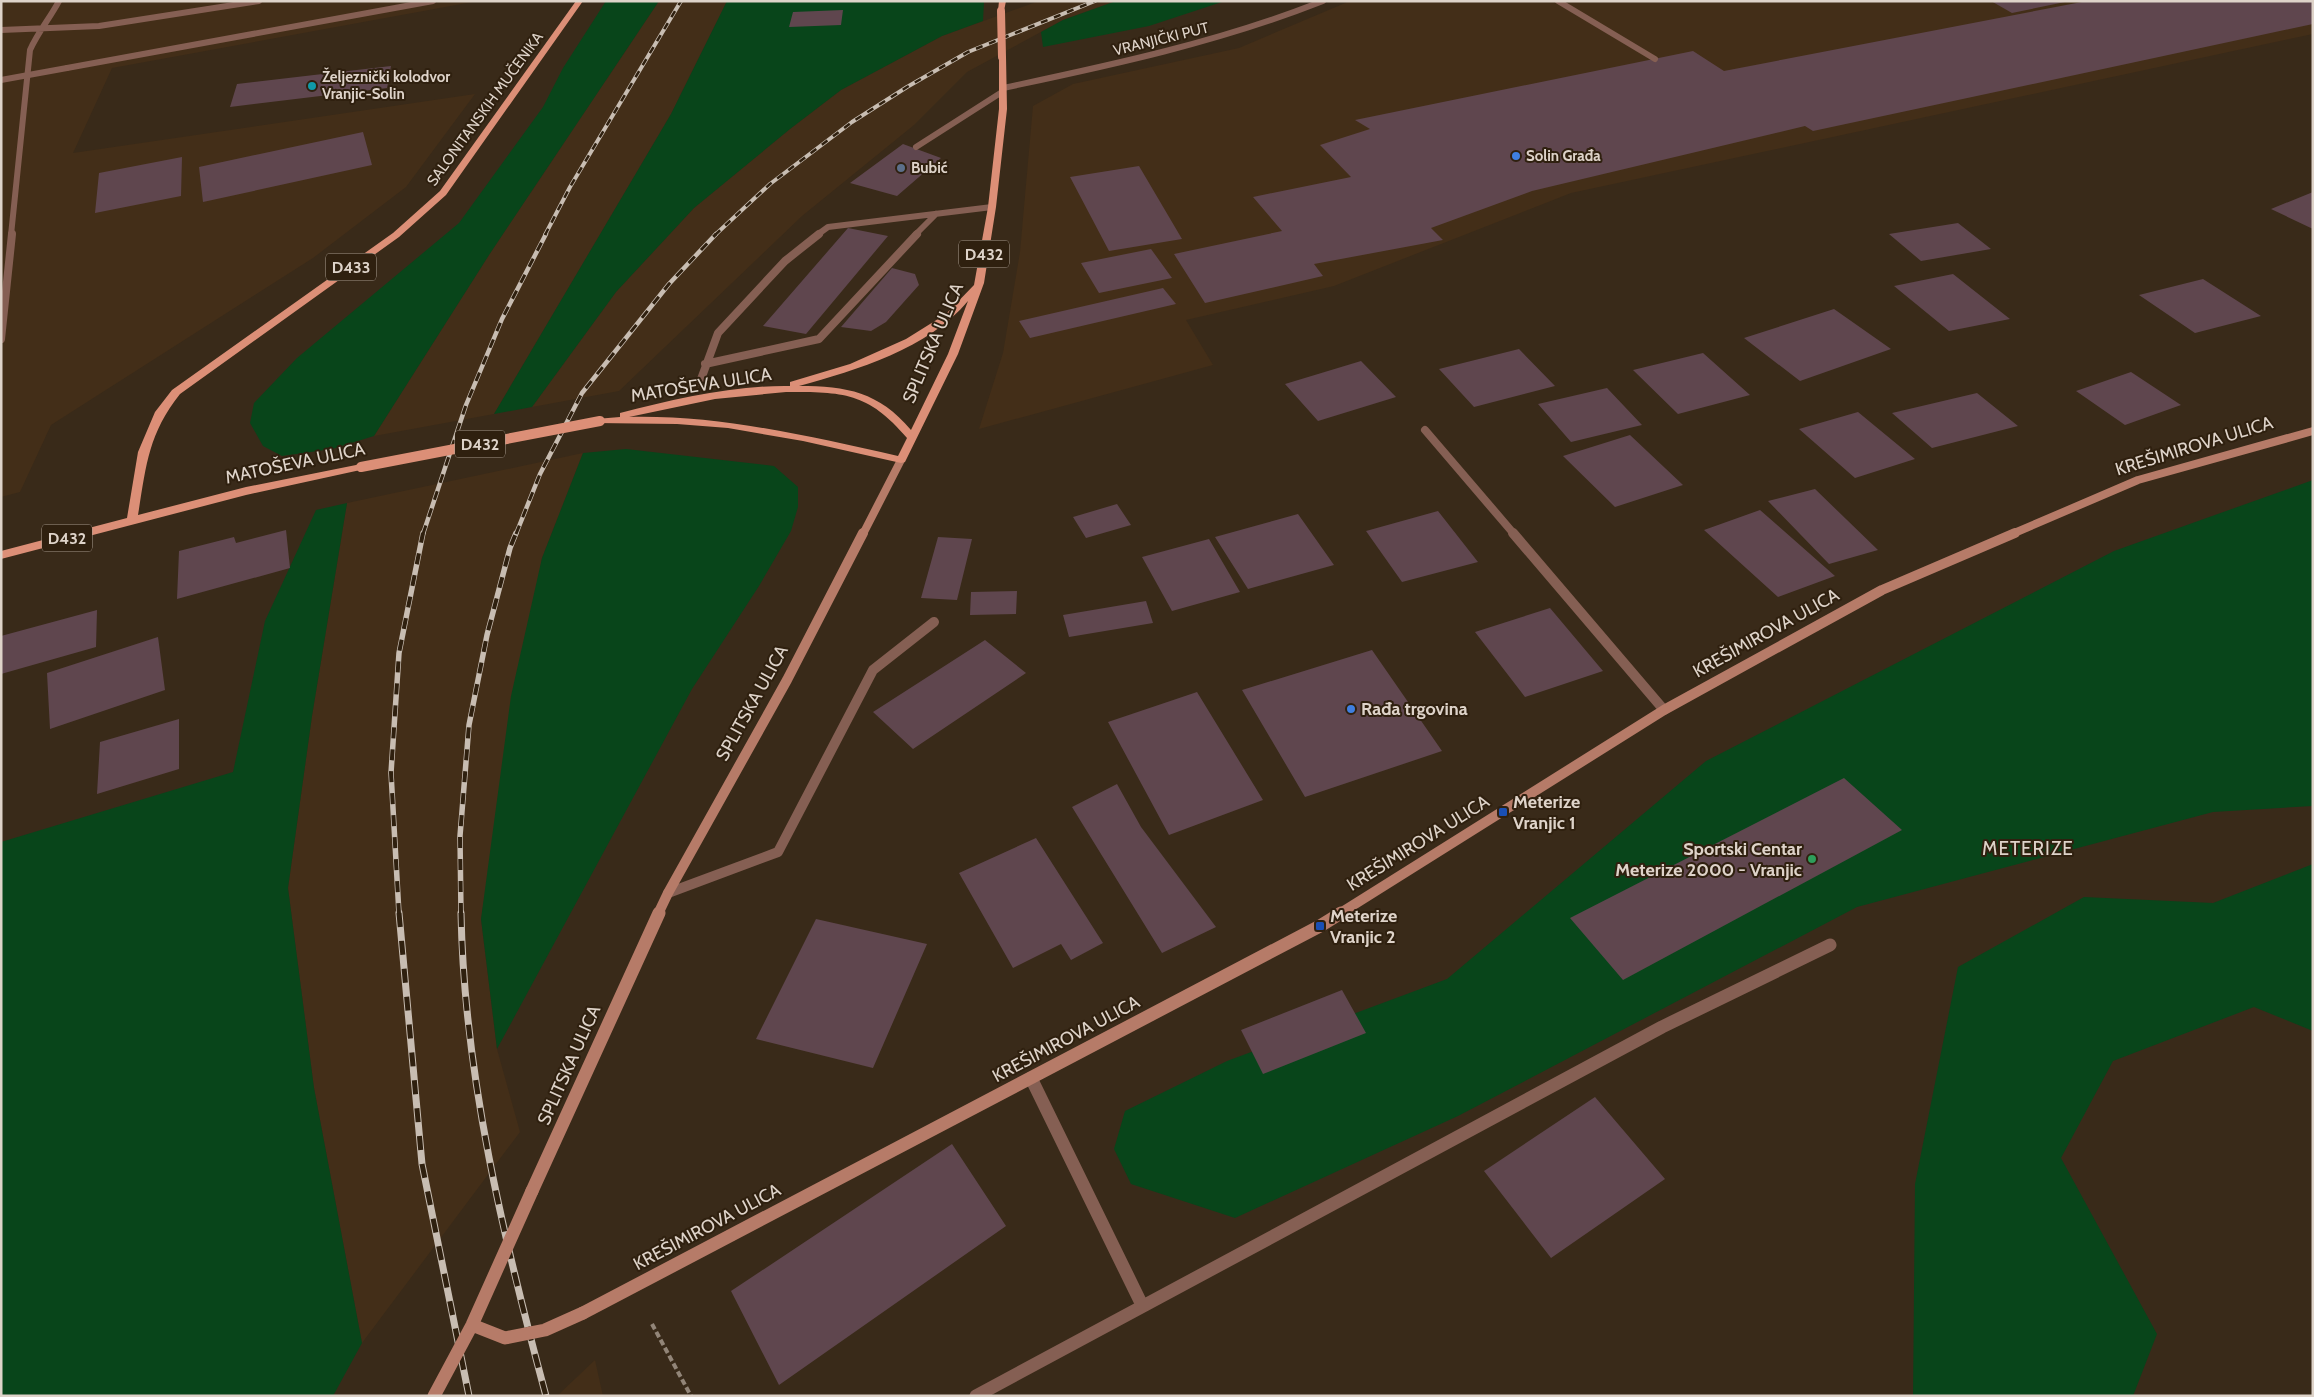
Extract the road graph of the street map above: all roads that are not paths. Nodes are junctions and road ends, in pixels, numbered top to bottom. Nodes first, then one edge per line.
1 (59, 1) edge
2 (259, 1) edge
3 (433, 1) edge
4 (580, 1) edge
5 (1003, 1) edge
6 (1323, 1) edge
7 (1558, 1) edge
8 (1, 30) edge
9 (39, 31) junction
10 (1655, 59) dead end
11 (1, 80) edge
12 (1002, 90) junction
13 (916, 147) dead end
14 (992, 207) junction
15 (936, 214) junction
16 (979, 283) junction
17 (1, 339) edge
18 (705, 364) junction
19 (700, 382) dead end
20 (771, 390) junction
21 (600, 421) junction
22 (1425, 430) dead end
23 (2313, 430) edge
24 (912, 438) junction
25 (901, 460) junction
26 (132, 520) junction
27 (1, 555) edge
28 (934, 622) dead end
29 (1664, 710) junction
30 (668, 892) junction
31 (1830, 945) dead end
32 (1031, 1078) junction
33 (1142, 1305) junction
34 (472, 1325) junction
35 (434, 1396) edge
36 (976, 1396) edge

1 - 9 street
2 - 9 street
3 - 11 street, bridge
4 - 26 main road, SALONITANSKIH MUČENIKA / D433
5 - 12 main road, SPLITSKA ULICA / D432, bridge
6 - 12 street, VRANJIČKI PUT
7 - 10 street
8 - 9 street
9 - 17 street
12 - 13 street
12 - 14 main road, SPLITSKA ULICA / D432
14 - 15 street
14 - 16 main road, SPLITSKA ULICA / D432
15 - 18 street
15 - 18 street
16 - 20 main road
16 - 24 main road, SPLITSKA ULICA / D432
18 - 19 street
20 - 21 main road, MATOŠEVA ULICA / D432
20 - 24 main road, MATOŠEVA ULICA / D432
21 - 25 main road, MATOŠEVA ULICA / D432
21 - 26 main road, MATOŠEVA ULICA / D432, bridge
22 - 29 street
23 - 29 main road, KREŠIMIROVA ULICA
24 - 25 main road, SPLITSKA ULICA / D432
25 - 30 main road, SPLITSKA ULICA
26 - 27 main road, MATOŠEVA ULICA / D432
28 - 30 street
29 - 32 main road, KREŠIMIROVA ULICA
30 - 34 main road, SPLITSKA ULICA, bridge
31 - 33 street
32 - 33 street
32 - 34 main road, KREŠIMIROVA ULICA, bridge
33 - 36 street
34 - 35 main road, SPLITSKA ULICA, bridge

